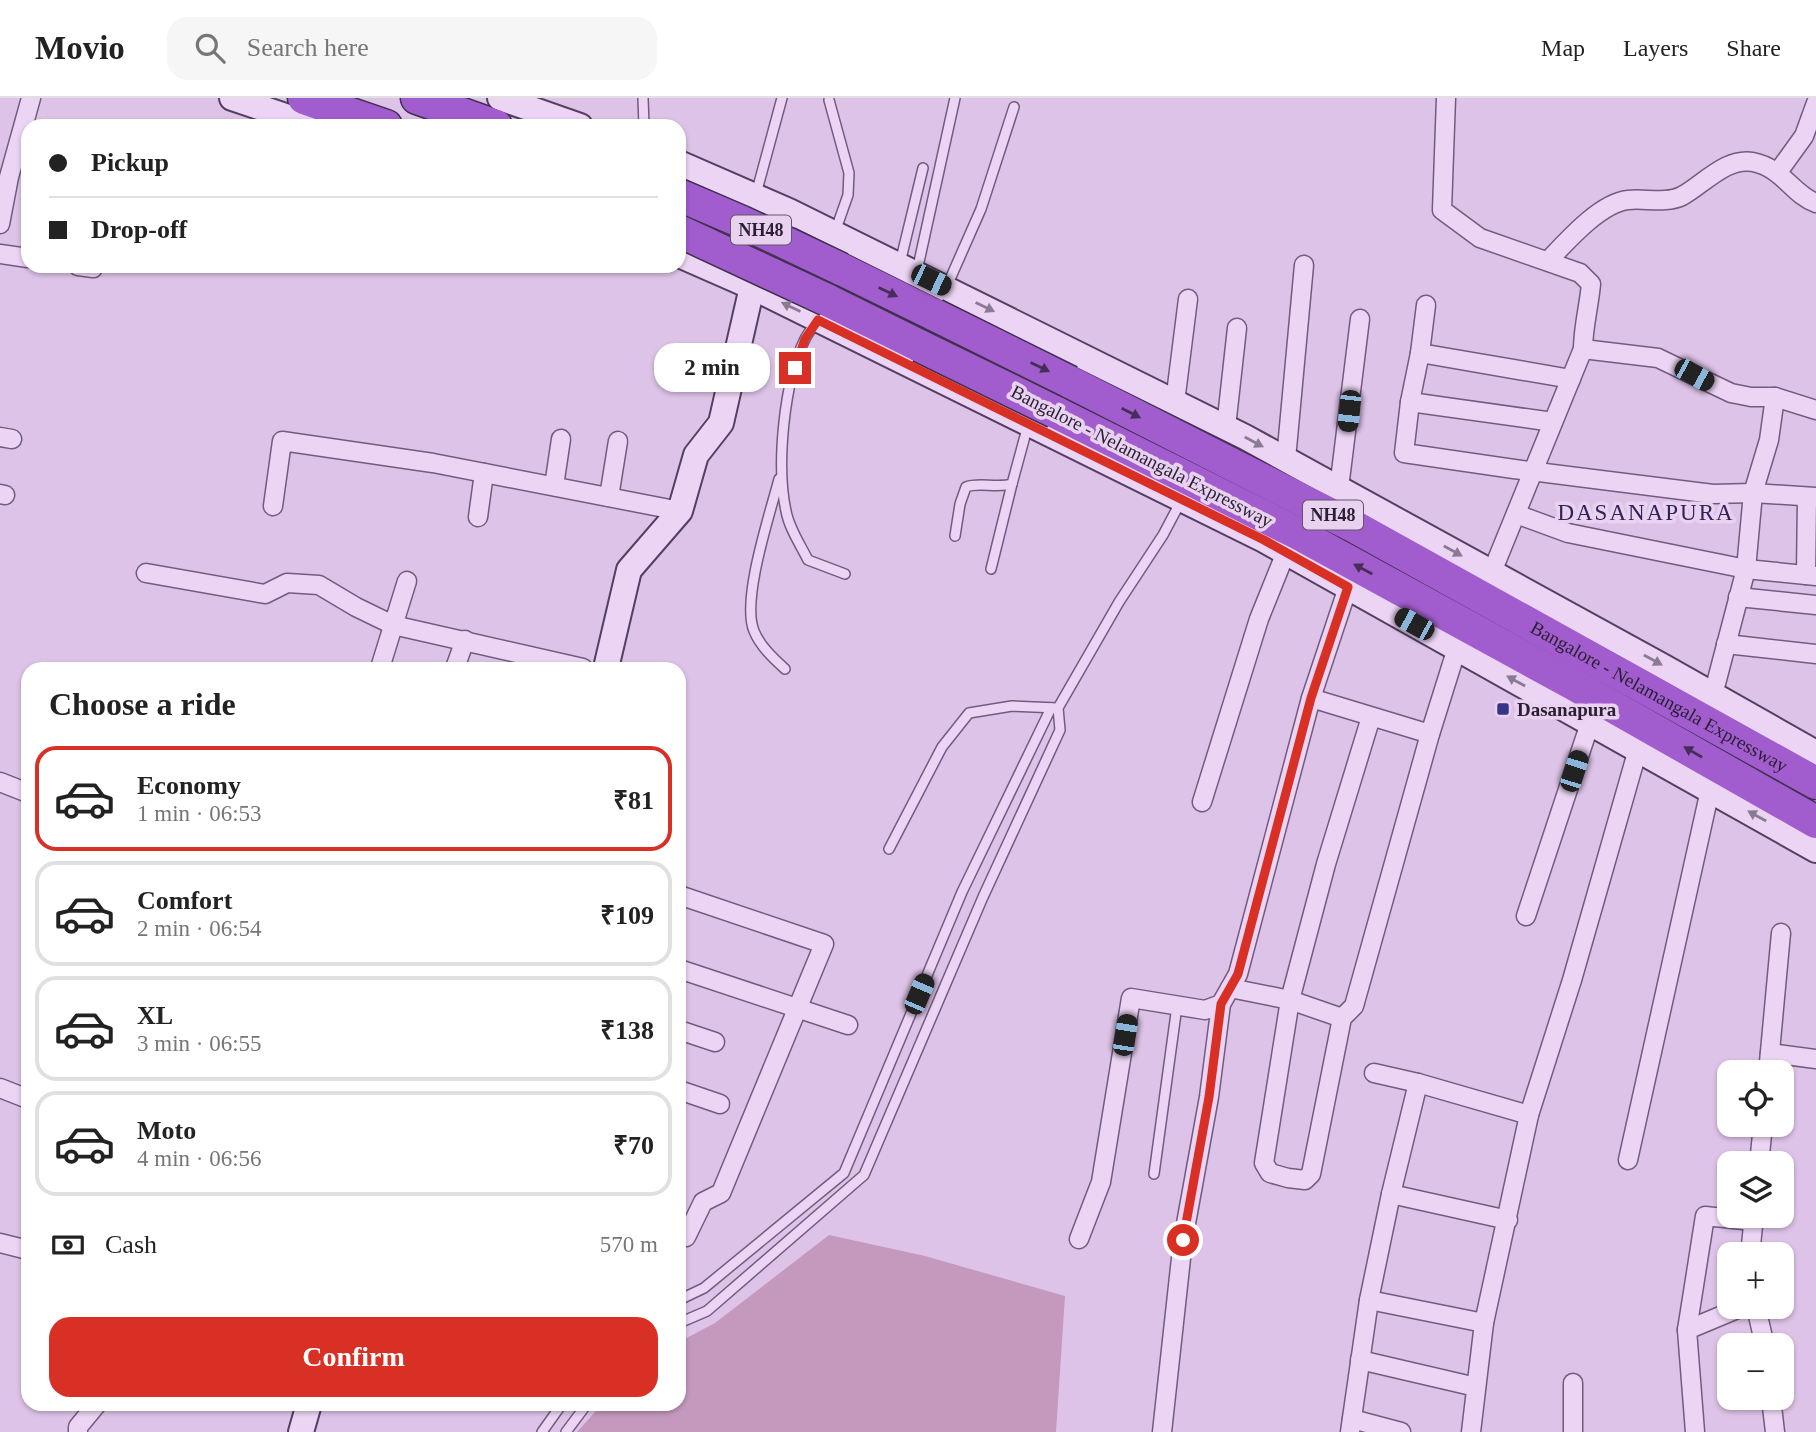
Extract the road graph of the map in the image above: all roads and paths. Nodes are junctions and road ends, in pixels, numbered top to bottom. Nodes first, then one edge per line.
1 (31, 98) edge
2 (232, 98) edge
3 (304, 98) edge
4 (417, 98) edge
5 (500, 98) edge
6 (643, 98) edge
7 (782, 98) edge
8 (955, 98) edge
9 (1446, 98) edge
10 (829, 100) dead end
11 (1816, 103) edge
12 (542, 106) edge
13 (1014, 107) dead end
14 (24, 119) edge
15 (294, 119) edge
16 (366, 119) edge
17 (476, 119) edge
18 (567, 119) edge
19 (644, 119) edge
20 (21, 128) edge
21 (686, 166) edge
22 (923, 168) dead end
23 (1778, 172) junction
24 (5, 176) edge
25 (755, 196) junction
26 (686, 198) edge
27 (1816, 203) edge
28 (789, 211) junction
29 (0, 224) edge
30 (835, 233) junction
31 (686, 234) edge
32 (0, 254) edge
33 (21, 257) edge
34 (686, 258) edge
35 (1548, 261) junction
36 (1304, 265) dead end
37 (908, 269) junction
38 (752, 287) junction
39 (946, 288) junction
40 (1188, 299) dead end
41 (1426, 305) dead end
42 (1360, 319) dead end
43 (818, 320) junction
44 (1022, 325) junction
45 (1237, 328) dead end
46 (1583, 349) junction
47 (1420, 353) junction
48 (1571, 379) junction
49 (1775, 397) junction
50 (977, 398) junction
51 (1175, 402) junction
52 (1410, 402) junction
53 (1816, 410) edge
54 (1553, 422) junction
55 (1029, 424) junction
56 (1226, 427) junction
57 (561, 439) dead end
58 (618, 441) dead end
59 (1286, 459) junction
60 (1533, 471) junction
61 (484, 473) junction
62 (780, 474) junction
63 (1012, 484) junction
64 (554, 486) junction
65 (1339, 488) junction
66 (1753, 493) junction
67 (609, 497) junction
68 (1812, 498) edge
69 (1181, 499) junction
70 (273, 506) dead end
71 (680, 511) junction
72 (1516, 514) junction
73 (478, 517) dead end
74 (955, 536) dead end
75 (1286, 552) junction
76 (991, 569) dead end
77 (1746, 569) junction
78 (1492, 572) junction
79 (146, 573) dead end
80 (845, 574) dead end
81 (1811, 576) edge
82 (407, 580) dead end
83 (1348, 587) junction
84 (1738, 597) junction
85 (1816, 605) edge
86 (393, 625) junction
87 (465, 640) junction
88 (1726, 644) junction
89 (1457, 648) junction
90 (1816, 654) edge
91 (382, 662) edge
92 (457, 662) edge
93 (530, 662) edge
94 (607, 662) edge
95 (785, 668) dead end
96 (1713, 695) junction
97 (1311, 698) junction
98 (1055, 708) junction
99 (1371, 717) junction
100 (1590, 723) junction
101 (1430, 734) junction
102 (1637, 749) junction
103 (1816, 753) edge
104 (0, 782) edge
105 (1816, 783) edge
106 (21, 789) edge
107 (1710, 790) junction
108 (1202, 802) dead end
109 (1816, 822) edge
110 (889, 849) dead end
111 (1816, 850) edge
112 (686, 897) edge
113 (1526, 916) dead end
114 (1781, 933) dead end
115 (686, 971) edge
116 (1230, 988) junction
117 (1290, 1000) junction
118 (1221, 1004) junction
119 (1177, 1006) junction
120 (798, 1007) junction
121 (1342, 1018) junction
122 (848, 1025) dead end
123 (686, 1032) edge
124 (715, 1042) dead end
125 (1770, 1053) junction
126 (1816, 1059) edge
127 (1769, 1060) edge
128 (1374, 1073) dead end
129 (1418, 1083) junction
130 (0, 1088) edge
131 (686, 1092) edge
132 (21, 1096) edge
133 (720, 1104) dead end
134 (1529, 1115) junction
135 (1629, 1160) dead end
136 (1154, 1174) dead end
137 (1391, 1194) junction
138 (1717, 1217) edge
139 (1508, 1220) junction
140 (686, 1237) dead end
141 (1079, 1239) dead end
142 (0, 1243) edge
143 (21, 1248) edge
144 (686, 1297) edge
145 (1368, 1300) junction
146 (1717, 1317) edge
147 (686, 1320) edge
148 (1484, 1323) junction
149 (1687, 1330) junction
150 (1360, 1360) junction
151 (1573, 1383) dead end
152 (1476, 1387) junction
153 (1772, 1410) edge
154 (91, 1411) edge
155 (307, 1411) edge
156 (557, 1411) edge
157 (582, 1411) edge
158 (1351, 1425) edge
159 (78, 1432) edge
160 (301, 1432) edge
161 (542, 1432) edge
162 (566, 1432) edge
163 (1162, 1432) edge
164 (1401, 1432) edge
165 (1471, 1432) edge
166 (1573, 1432) edge
167 (1696, 1432) edge
168 (1775, 1432) edge

1 - 14 street
2 - 15 street
3 - 16 highway
4 - 17 highway
5 - 12 street
6 - 19 lane
7 - 25 lane
8 - 37 lane
9 - 35 street
10 - 30 lane
11 - 23 street
12 - 18 street
13 - 39 lane
20 - 24 street
21 - 25 street
22 - 37 lane
23 - 27 street
23 - 35 street
24 - 29 street
25 - 28 street
26 -> 105 highway, Bangalore - Nelamangala Expressway / NH48, bridge
28 - 30 street
28 - 38 street
30 - 37 street
109 -> 31 highway, Bangalore - Nelamangala Expressway / NH48, bridge
32 - 33 street
34 - 38 street
35 - 46 street
36 - 59 street
37 - 39 street
43 -> 38 street
38 - 71 street
39 -> 44 street
40 - 51 street
41 - 47 street
42 - 65 street
43 - 50 street
43 - 62 lane
44 - 50 street
44 - 51 street
45 - 56 street
46 - 48 street
46 - 49 street
47 - 48 street
47 - 52 street
48 - 54 street
49 - 53 street
49 - 66 street
50 - 55 street
51 - 56 street
52 - 54 street
52 - 60 street
54 - 60 street
55 - 63 lane
55 - 69 street
56 -> 59 street
57 - 64 street
58 - 67 street
59 - 65 street
60 - 66 street
60 - 72 street
61 - 64 street
61 - 70 street
61 - 73 street
62 - 80 lane
62 - 95 lane
63 - 74 lane
63 - 76 lane
64 - 67 street
65 -> 78 street
66 - 68 street
66 - 77 street
67 - 71 street
68 - 81 street
69 - 75 street
69 - 98 lane
71 - 94 street
72 - 77 street
72 - 78 street
75 - 83 street
75 - 108 street
77 - 81 street
77 - 84 street
78 -> 96 street
79 - 86 street
82 - 86 street
83 - 89 street
83 - 97 street
84 - 85 street
84 - 88 street
86 - 87 street
86 - 91 street
87 - 92 street
87 - 93 street
88 - 90 street
88 - 96 street
100 -> 89 street
89 - 101 street
96 - 103 street
97 - 99 street
97 - 116 street
98 - 110 lane
98 - 144 lane
98 - 147 lane
99 - 101 street
99 - 117 street
100 - 102 street
100 - 113 street
101 - 121 street
102 - 107 street
102 - 134 street
104 - 106 street
111 -> 107 street
107 - 135 street
112 - 120 street
114 - 125 street
115 - 120 street
116 - 117 street
116 - 118 street
117 - 121 street
117 - 121 street
118 - 119 street
118 - 163 street
119 - 136 lane
119 - 141 street
120 - 122 street
120 - 140 street
123 - 124 street
125 - 126 street
125 - 127 street
128 - 129 street
129 - 134 street
129 - 137 street
130 - 132 street
131 - 133 street
134 - 139 street
137 - 139 street
137 - 145 street
138 - 149 street
139 - 148 street
142 - 143 street
145 - 148 street
145 - 150 street
146 - 149 street
148 - 152 street
149 - 167 street
150 - 152 street
150 - 158 street
151 - 166 street
152 - 165 street
153 - 168 street
154 - 159 street
155 - 160 street
156 - 161 lane
157 - 162 lane
158 - 164 street

